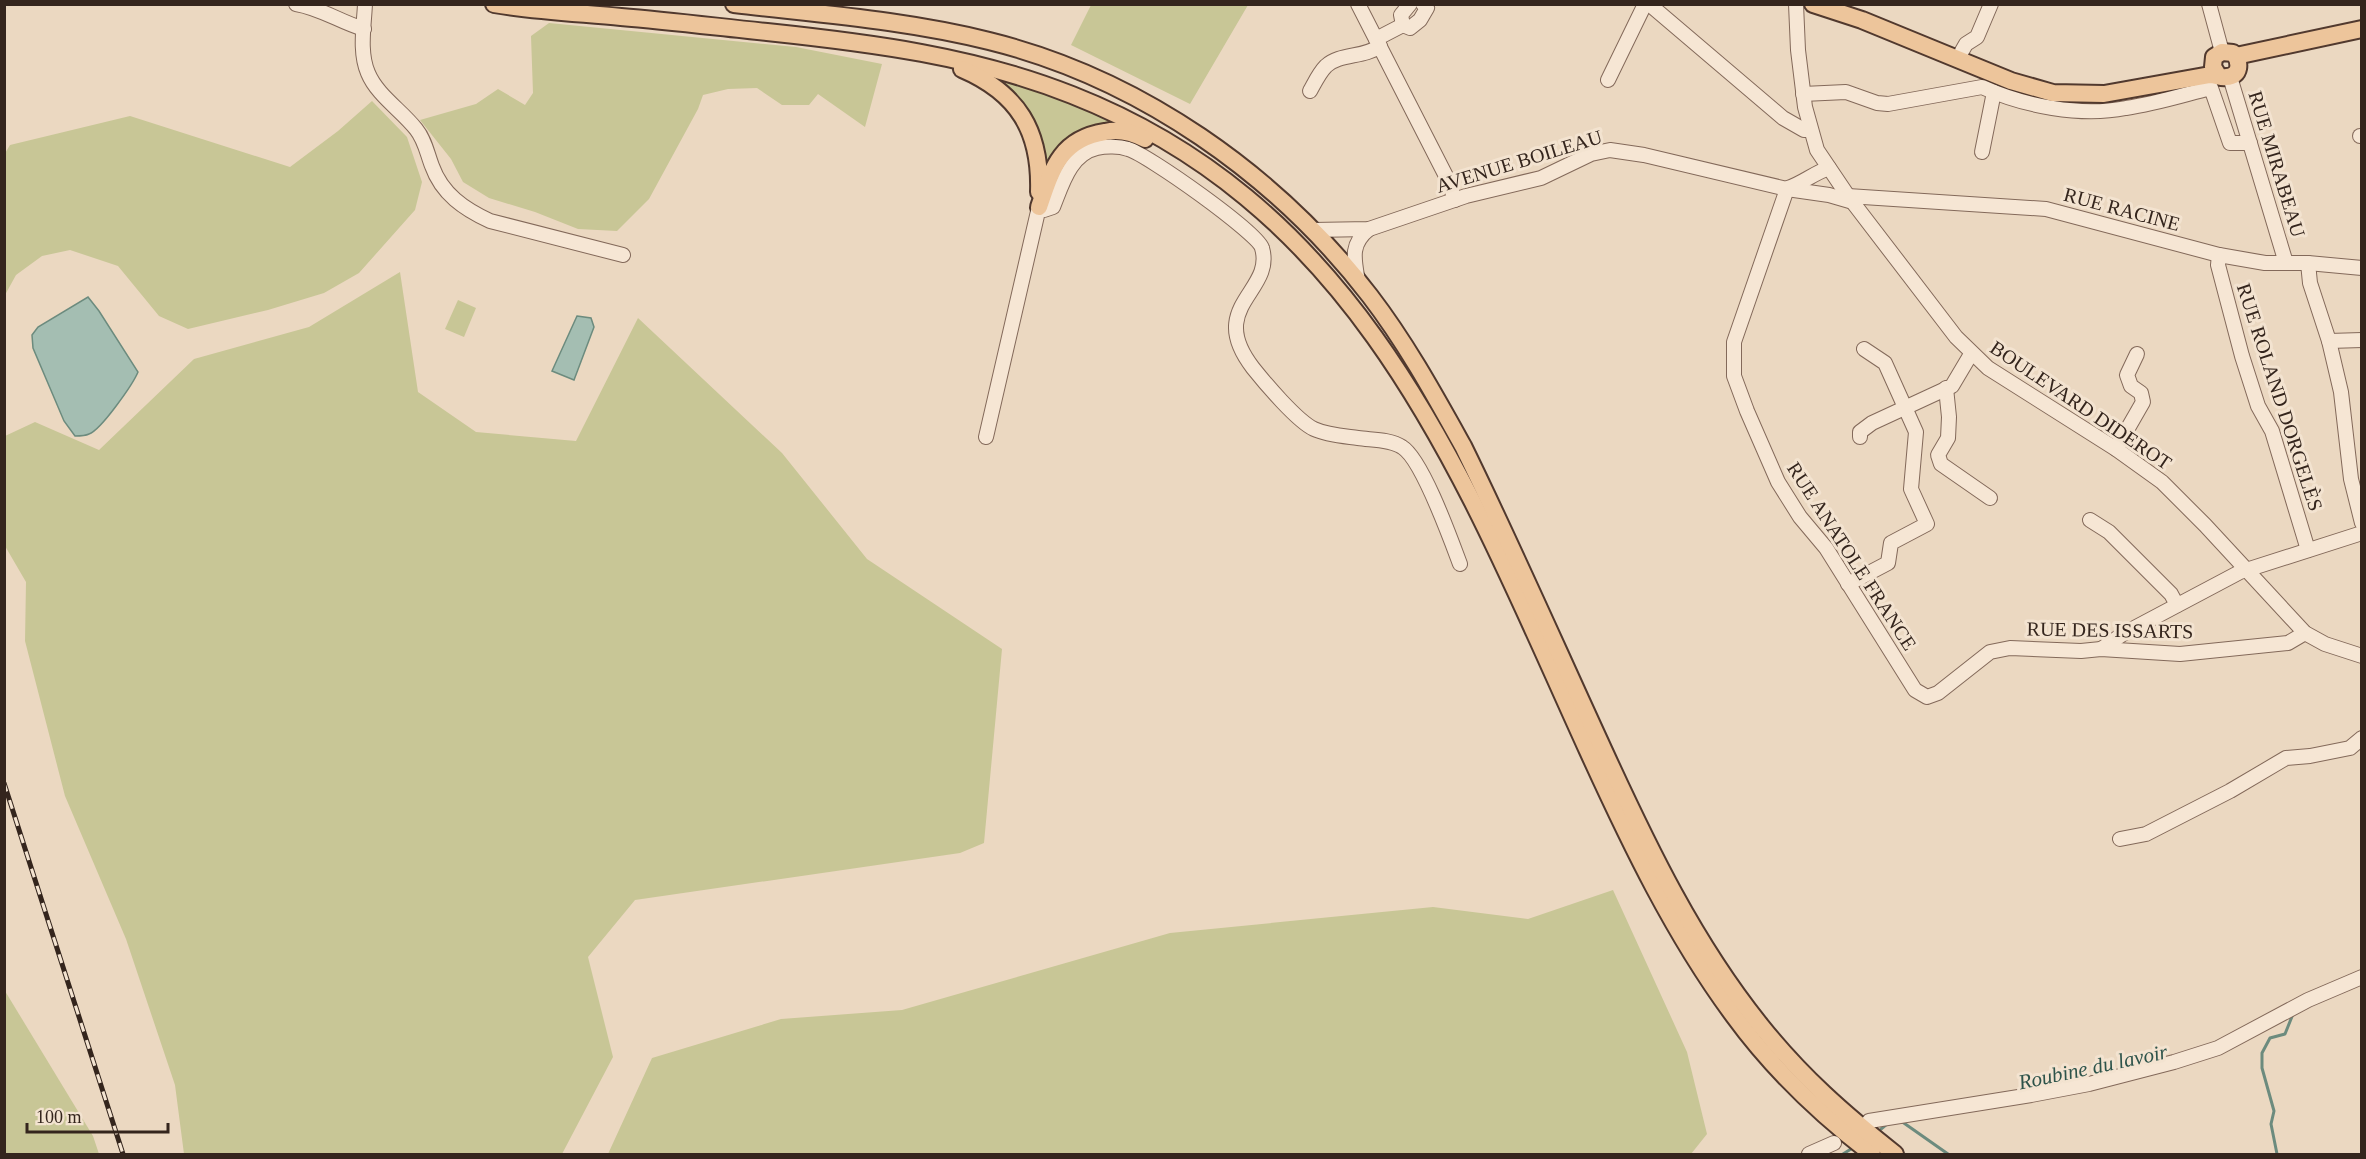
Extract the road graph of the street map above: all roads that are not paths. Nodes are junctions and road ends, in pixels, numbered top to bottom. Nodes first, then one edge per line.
1 (296, 4) edge
2 (365, 4) edge
3 (494, 4) edge
4 (734, 4) edge
5 (1358, 4) edge
6 (1410, 4) edge
7 (1423, 4) edge
8 (1647, 4) edge
9 (1796, 4) edge
10 (1813, 4) edge
11 (1842, 4) edge
12 (1990, 4) edge
13 (2209, 4) edge
14 (1403, 25) junction
15 (364, 29) junction
16 (2361, 29) edge
17 (2361, 38) edge
18 (1378, 42) junction
19 (907, 50) junction
20 (1962, 51) junction
21 (2226, 65) junction
22 (1608, 80) dead end
23 (1310, 92) dead end
24 (1994, 92) junction
25 (1803, 94) junction
26 (1810, 130) junction
27 (2250, 143) junction
28 (1817, 150) junction
29 (1982, 152) dead end
30 (1829, 168) junction
31 (1810, 177) junction
32 (1786, 189) junction
33 (1816, 193) junction
34 (1455, 200) junction
35 (1853, 202) junction
36 (1039, 207) junction
37 (1263, 212) junction
38 (1369, 229) junction
39 (1313, 230) junction
40 (623, 255) dead end
41 (2219, 255) junction
42 (2308, 263) junction
43 (2286, 264) junction
44 (2361, 268) edge
45 (1358, 281) junction
46 (2330, 340) junction
47 (2361, 340) edge
48 (1864, 349) dead end
49 (1971, 354) junction
50 (2137, 354) dead end
51 (1947, 388) junction
52 (1905, 407) junction
53 (986, 437) dead end
54 (1860, 437) dead end
55 (2116, 449) junction
56 (1990, 498) dead end
57 (2090, 520) dead end
58 (2361, 523) edge
59 (2361, 533) edge
60 (2308, 550) junction
61 (1460, 564) dead end
62 (2246, 570) junction
63 (1848, 584) junction
64 (2177, 605) junction
65 (2305, 633) junction
66 (2101, 649) junction
67 (2361, 657) edge
68 (1927, 697) joint
69 (2361, 738) edge
70 (2120, 839) dead end
71 (2361, 977) edge
72 (1869, 1121) dead end
73 (1834, 1143) dead end
74 (1809, 1155) edge
75 (1872, 1155) edge
76 (1895, 1155) edge

1 - 15 street
2 - 15 street
3 - 19 main road
4 - 39 main road
5 - 18 street
6 - 14 street
7 - 14 street
8 - 22 street
8 - 26 street
9 - 25 street, BOULEVARD DIDEROT
10 - 21 main road
11 - 20 main road
12 - 20 street
13 - 21 street, RUE MIRABEAU
14 - 18 street
15 - 40 street
16 - 21 main road
17 - 21 main road
18 - 23 street
18 - 34 street
19 - 36 main road
19 - 37 main road
20 - 21 main road
21 - 27 street, RUE MIRABEAU
24 - 25 street
24 - 27 street
24 - 29 street
25 - 26 street, BOULEVARD DIDEROT
26 - 28 street, BOULEVARD DIDEROT
27 - 43 street, RUE MIRABEAU
28 - 30 street, BOULEVARD DIDEROT
28 - 31 street
30 - 31 street
30 - 33 street
30 - 35 street, BOULEVARD DIDEROT
31 - 32 street
32 - 33 street, AVENUE BOILEAU
32 - 34 street, AVENUE BOILEAU
32 - 63 street, RUE ANATOLE FRANCE
33 - 35 street, RUE RACINE
34 - 38 street, AVENUE BOILEAU
35 - 41 street, RUE RACINE
35 - 49 street, BOULEVARD DIDEROT
36 - 37 main road
36 - 53 street
36 - 61 street
37 - 75 main road
38 - 39 street, AVENUE BOILEAU
38 - 45 street
39 - 45 main road
41 - 43 street, RUE RACINE
41 - 60 street, RUE ROLAND DORGELÈS
42 - 43 street, RUE RACINE
42 - 44 street, RUE RACINE
42 - 46 street, RUE MIRABEAU
45 - 76 main road
46 - 47 street
46 - 58 street, RUE MIRABEAU
48 - 52 street
49 - 51 street
49 - 55 street, BOULEVARD DIDEROT
50 - 55 street
51 - 52 street
51 - 56 street
52 - 54 street
52 - 63 street
55 - 62 street, BOULEVARD DIDEROT
57 - 64 street
59 - 60 street
60 - 62 street
62 - 64 street
62 - 65 street, BOULEVARD DIDEROT
63 - 68 street, RUE ANATOLE FRANCE
64 - 66 street
65 - 66 street, RUE DES ISSARTS
65 - 67 street, BOULEVARD DIDEROT
66 - 68 street, RUE DES ISSARTS
69 - 70 street
71 - 72 street
73 - 74 street

